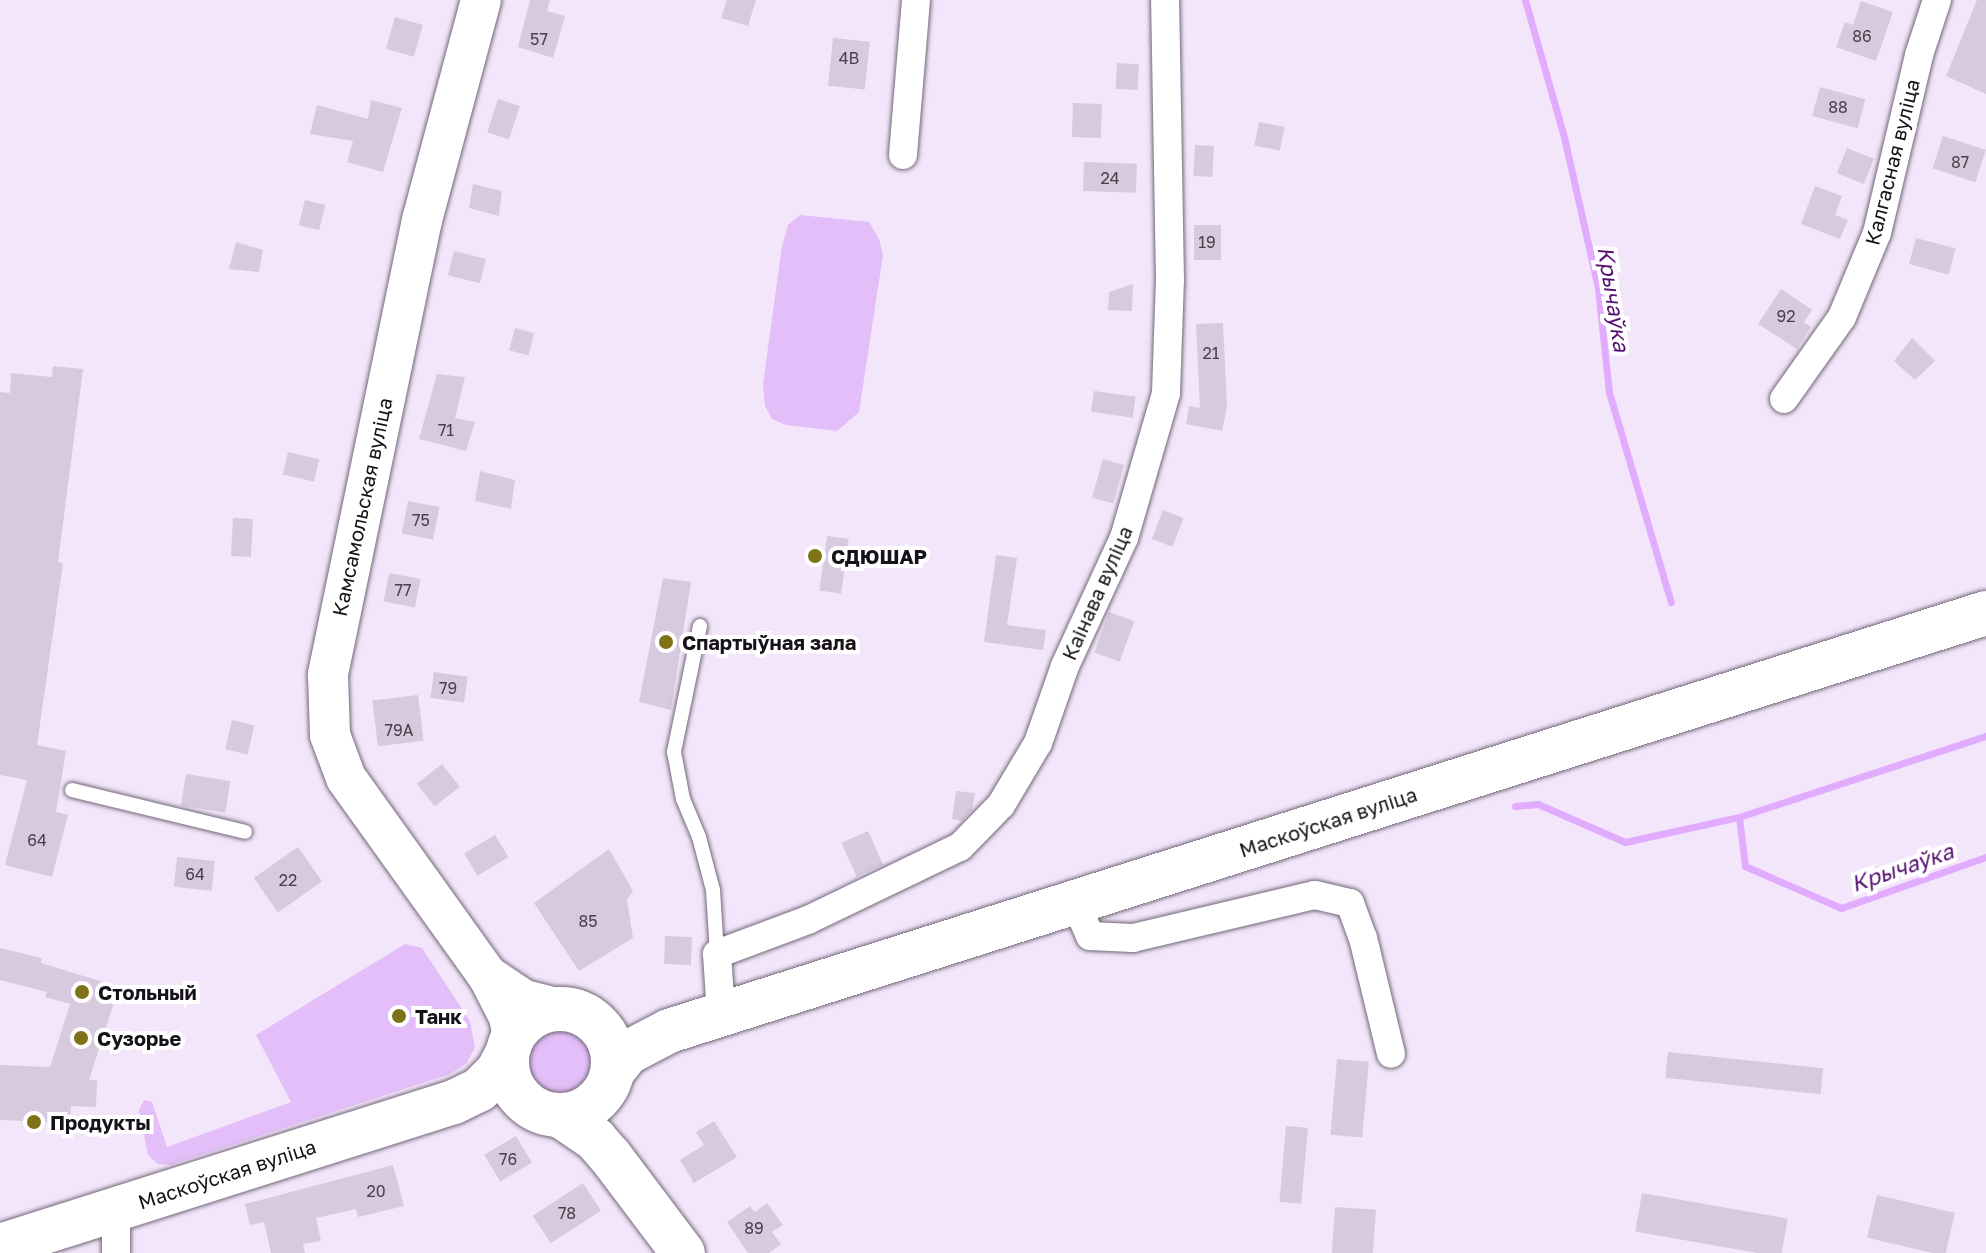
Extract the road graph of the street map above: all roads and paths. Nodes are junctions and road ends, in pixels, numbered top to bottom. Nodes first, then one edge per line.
1 (481, 0) edge
2 (916, 0) edge
3 (1165, 0) edge
4 (1937, 0) edge
5 (903, 155) dead end
6 (1784, 399) dead end
7 (1986, 613) edge
8 (700, 626) dead end
9 (72, 790) dead end
10 (245, 832) dead end
11 (1075, 902) junction
12 (717, 954) junction
13 (488, 976) junction
14 (574, 1014) junction
15 (721, 1014) junction
16 (669, 1031) junction
17 (510, 1045) junction
18 (1391, 1054) dead end
19 (610, 1079) junction
20 (454, 1102) junction
21 (547, 1112) junction
22 (610, 1156) junction
23 (116, 1210) junction
24 (0, 1246) edge
25 (116, 1253) edge
26 (683, 1253) edge

1 - 13 main road, Камсамольская вуліца
2 - 5 street
3 - 12 street, Каінава вуліца
4 - 6 street, Калгасная вуліца
7 - 11 main road, Маскоўская вуліца
8 - 12 lane
9 - 10 lane
11 - 15 main road, Маскоўская вуліца
11 - 18 street
12 - 15 street
13 - 14 main road, Камсамольская вуліца
13 - 17 main road, Камсамольская вуліца
14 - 16 main road, Маскоўская вуліца
14 - 17 main road
14 - 19 main road
15 - 16 main road, Маскоўская вуліца
16 - 19 main road, Маскоўская вуліца
17 - 20 main road, Маскоўская вуліца
17 - 21 main road
19 - 21 main road
19 - 22 main road
20 - 21 main road, Маскоўская вуліца
20 - 23 main road, Маскоўская вуліца
21 - 22 main road
22 - 26 main road
23 - 24 main road, Маскоўская вуліца
23 - 25 street

